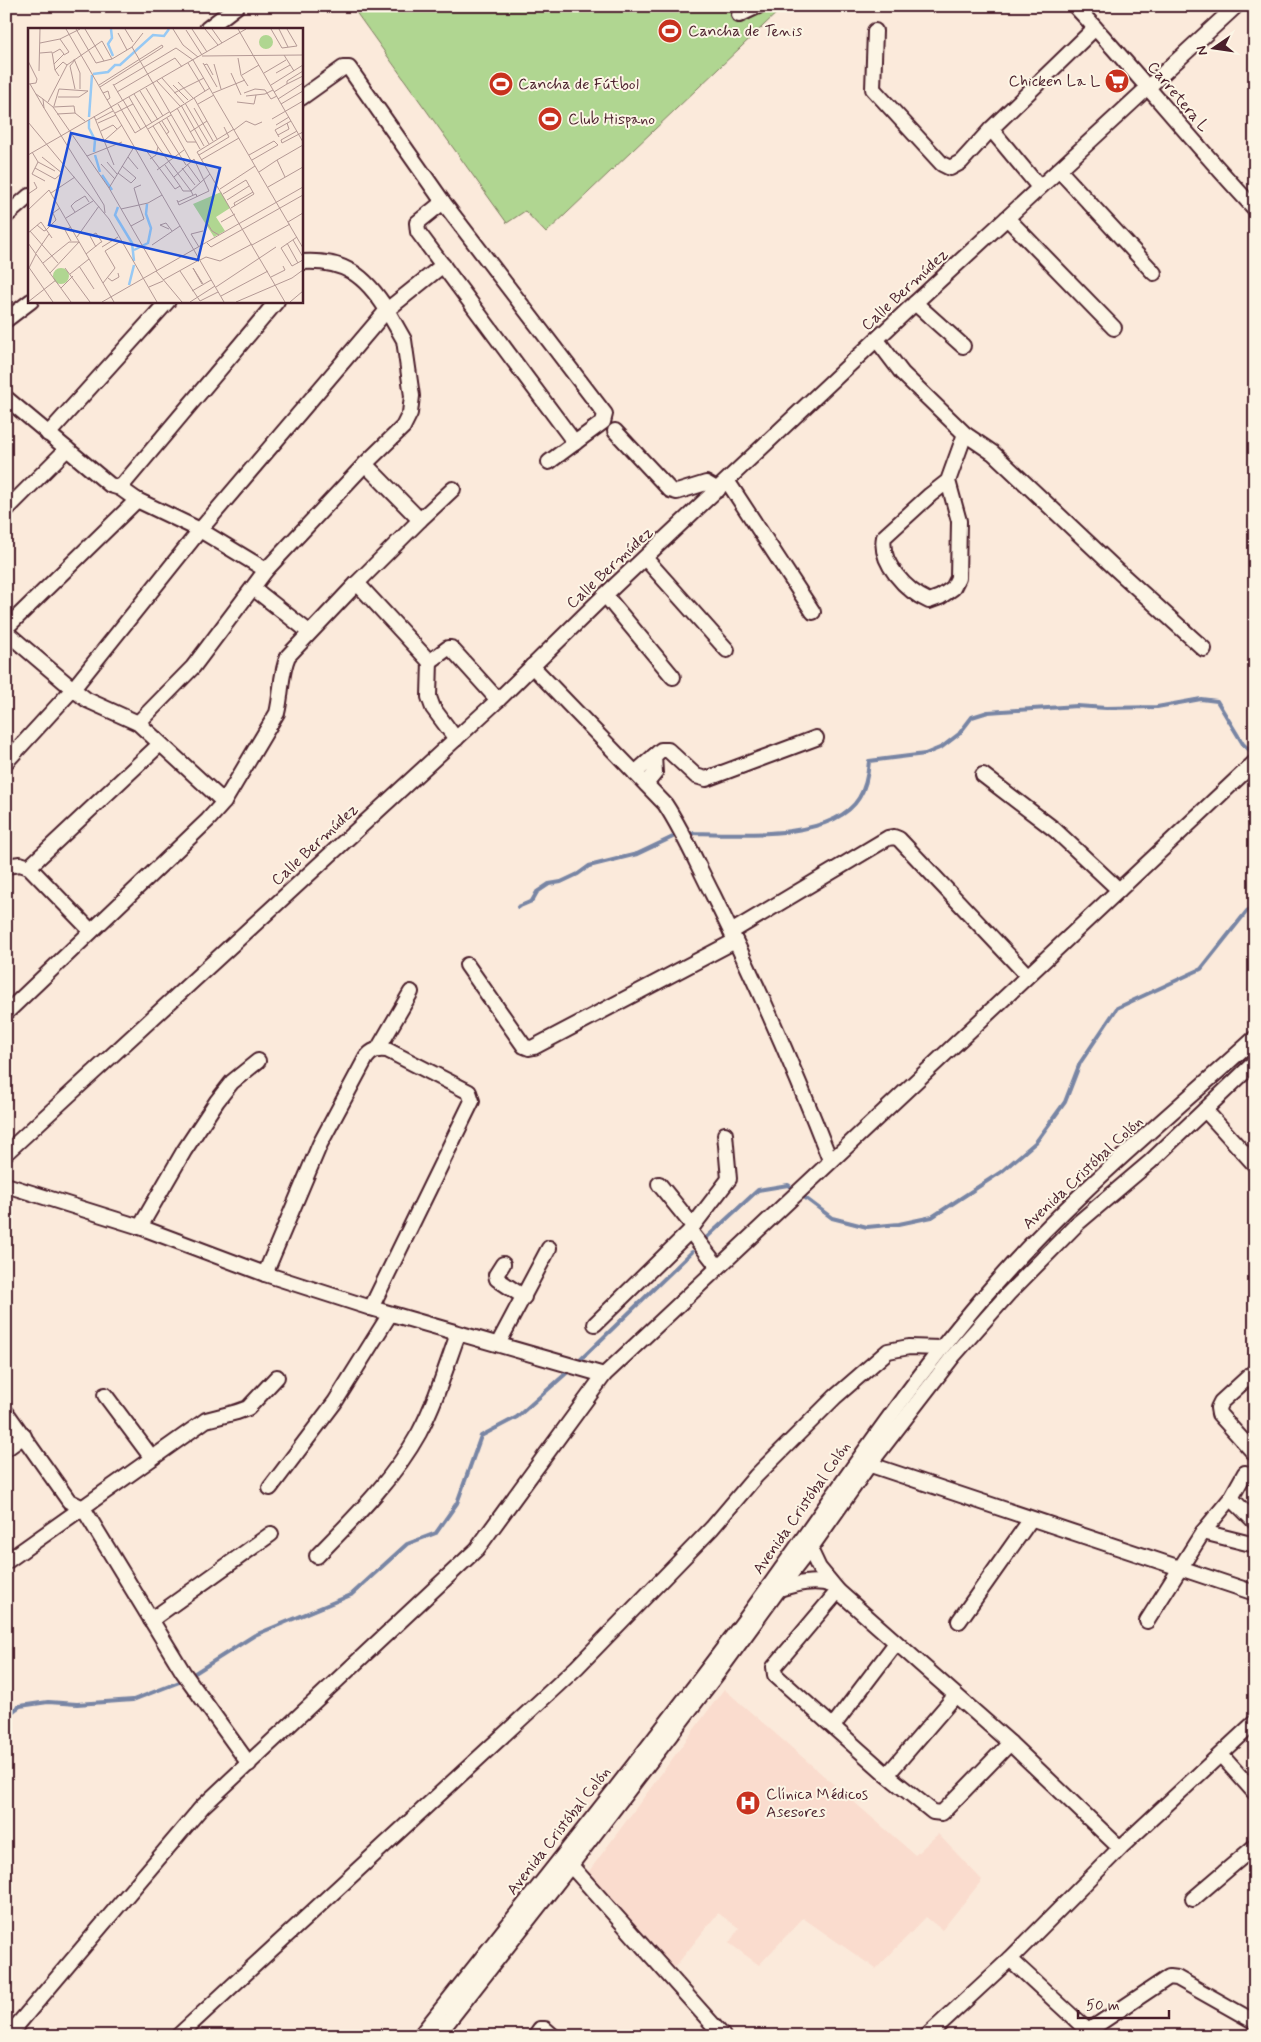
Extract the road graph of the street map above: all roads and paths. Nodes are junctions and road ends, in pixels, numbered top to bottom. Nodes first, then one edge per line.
1 (237, 6) edge
2 (758, 6) edge
3 (1075, 6) edge
4 (1236, 6) edge
5 (738, 16) dead end
6 (208, 28) edge
7 (1095, 28) junction
8 (876, 31) dead end
9 (1147, 87) junction
10 (302, 97) edge
11 (991, 129) junction
12 (1059, 170) junction
13 (1039, 187) junction
14 (28, 197) edge
15 (443, 202) junction
16 (1255, 209) edge
17 (6, 216) edge
18 (1007, 218) junction
19 (302, 262) edge
20 (443, 265) junction
21 (1154, 273) dead end
22 (29, 302) edge
23 (167, 302) edge
24 (276, 302) edge
25 (915, 303) junction
26 (387, 310) junction
27 (6, 320) edge
28 (1114, 328) dead end
29 (877, 340) junction
30 (963, 346) dead end
31 (6, 398) edge
32 (615, 431) dead end
33 (48, 434) junction
34 (965, 434) junction
35 (575, 443) junction
36 (67, 449) junction
37 (549, 462) dead end
38 (365, 464) junction
39 (948, 481) junction
40 (723, 486) junction
41 (120, 488) junction
42 (454, 489) dead end
43 (136, 500) junction
44 (6, 510) edge
45 (420, 520) junction
46 (200, 530) junction
47 (645, 558) junction
48 (266, 570) junction
49 (357, 583) junction
50 (253, 588) junction
51 (605, 595) junction
52 (813, 612) dead end
53 (309, 632) junction
54 (7, 633) edge
55 (1204, 649) dead end
56 (727, 650) dead end
57 (430, 660) junction
58 (532, 666) junction
59 (673, 677) dead end
60 (72, 689) junction
61 (498, 700) junction
62 (138, 723) junction
63 (456, 738) junction
64 (816, 738) dead end
65 (160, 744) junction
66 (654, 756) junction
67 (6, 762) edge
68 (1255, 762) edge
69 (635, 773) junction
70 (983, 775) dead end
71 (646, 784) junction
72 (224, 802) junction
73 (6, 866) edge
74 (29, 868) junction
75 (1120, 890) junction
76 (91, 931) junction
77 (733, 936) junction
78 (467, 966) dead end
79 (1027, 975) junction
80 (411, 992) dead end
81 (6, 1013) edge
82 (1255, 1038) edge
83 (378, 1049) junction
84 (258, 1061) dead end
85 (1254, 1064) edge
86 (1205, 1110) junction
87 (725, 1134) dead end
88 (6, 1153) edge
89 (830, 1160) junction
90 (1255, 1165) edge
91 (659, 1184) dead end
92 (6, 1185) edge
93 (140, 1227) junction
94 (691, 1228) junction
95 (549, 1248) dead end
96 (503, 1264) dead end
97 (718, 1266) junction
98 (265, 1274) junction
99 (524, 1297) junction
100 (371, 1308) junction
101 (390, 1314) junction
102 (596, 1324) dead end
103 (458, 1334) junction
104 (498, 1344) junction
105 (940, 1348) junction
106 (1255, 1371) edge
107 (604, 1375) junction
108 (277, 1377) dead end
109 (105, 1395) dead end
110 (6, 1412) edge
111 (24, 1436) junction
112 (6, 1449) edge
113 (1255, 1454) edge
114 (152, 1458) junction
115 (863, 1463) junction
116 (1244, 1474) dead end
117 (270, 1488) dead end
118 (1231, 1498) junction
119 (83, 1508) junction
120 (1031, 1519) junction
121 (1255, 1522) edge
122 (1203, 1532) junction
123 (271, 1534) dead end
124 (1255, 1545) edge
125 (810, 1549) junction
126 (317, 1556) dead end
127 (6, 1562) edge
128 (1182, 1567) junction
129 (835, 1588) junction
130 (779, 1589) junction
131 (1255, 1592) edge
132 (151, 1620) junction
133 (959, 1621) dead end
134 (1147, 1621) dead end
135 (896, 1643) junction
136 (955, 1696) junction
137 (1255, 1722) edge
138 (833, 1726) junction
139 (1010, 1744) junction
140 (1221, 1755) junction
141 (249, 1764) junction
142 (887, 1775) junction
143 (1255, 1793) edge
144 (1255, 1846) edge
145 (1120, 1848) junction
146 (567, 1861) junction
147 (1193, 1900) dead end
148 (1010, 1959) junction
149 (1255, 2022) edge
150 (1090, 2034) edge
151 (8, 2036) edge
152 (178, 2036) edge
153 (420, 2036) edge
154 (437, 2036) edge
155 (535, 2036) edge
156 (553, 2036) edge
157 (723, 2036) edge
158 (927, 2036) edge

1 - 6 street
2 - 5 street
3 - 7 street, Carretera L
4 - 9 street, Calle Bermúdez
7 - 9 street, Carretera L
7 - 11 street
8 - 11 street
9 - 12 street, Calle Bermúdez
9 - 16 street, Carretera L
10 - 15 street
11 - 13 street
12 - 13 street, Calle Bermúdez
12 - 21 street
13 - 18 street, Calle Bermúdez
14 - 17 street
15 - 20 street
15 - 35 street
18 - 25 street, Calle Bermúdez
18 - 28 street
19 - 26 street
20 - 26 street
20 - 35 street
22 - 27 street
23 - 33 street
24 - 41 street
25 - 29 street, Calle Bermúdez
25 - 30 street
26 - 38 street
26 - 46 street
29 - 34 street
29 - 40 street, Calle Bermúdez
31 - 33 street
32 - 40 street
33 - 36 street
34 - 39 street
34 - 55 street
35 - 37 street
36 - 41 street
36 - 44 street
38 - 45 street
38 - 48 street
39 - 39 street
40 - 47 street, Calle Bermúdez
40 - 52 street
41 - 43 street
42 - 45 street
43 - 46 street
43 - 54 street
45 - 49 street
46 - 48 street
46 - 60 street
47 - 51 street, Calle Bermúdez
47 - 56 street
48 - 50 street
49 - 53 street
49 - 57 street
50 - 53 street
50 - 62 street
51 - 58 street, Calle Bermúdez
51 - 59 street
53 - 72 street
54 - 60 street
57 - 61 street
57 - 63 street
58 - 61 street, Calle Bermúdez
58 - 69 street
60 - 62 street
60 - 67 street
61 - 63 street, Calle Bermúdez
62 - 65 street
63 - 88 street, Calle Bermúdez
64 - 66 street
65 - 72 street
65 - 74 street
66 - 69 street
66 - 71 street
68 - 75 street
69 - 71 street
70 - 75 street
71 - 77 street
72 - 76 street
73 - 74 street
74 - 76 street
75 - 79 street
76 - 81 street
77 - 78 street
77 - 79 street
77 - 89 street
79 - 89 street
80 - 83 street
82 - 105 street, Avenida Cristóbal Colón
83 - 98 street
83 - 100 street
84 - 93 street
85 - 86 street, Avenida Cristóbal Colón
86 - 90 street
86 - 115 street, Avenida Cristóbal Colón
87 - 94 street
89 - 97 street
91 - 94 street
92 - 93 street
93 - 98 street
94 - 97 street
94 - 102 street
95 - 99 street
96 - 99 street
97 - 107 street
98 - 100 street
99 - 104 street
100 - 101 street
101 - 103 street
101 - 117 street
103 - 104 street
103 - 126 street
104 - 107 street
105 - 115 street, Avenida Cristóbal Colón
105 - 152 street
106 - 113 street
107 - 141 street
108 - 114 street
109 - 114 street
110 - 111 street
111 - 112 street
111 - 119 street
114 - 119 street
115 - 120 street
115 - 125 street, Avenida Cristóbal Colón
115 - 146 street, Avenida Cristóbal Colón
116 - 118 street
118 - 121 street
118 - 122 street
119 - 127 street
119 - 132 street
120 - 128 street
120 - 133 street
122 - 124 street
122 - 128 street
123 - 132 street
125 - 129 street
125 - 130 street, Avenida Cristóbal Colón
128 - 131 street
128 - 134 street
129 - 130 street
129 - 135 street
129 - 138 street
130 - 146 street, Avenida Cristóbal Colón
132 - 141 street
135 - 136 street
135 - 138 street
136 - 139 street
136 - 142 street
137 - 140 street
138 - 142 street
139 - 142 street
139 - 145 street
140 - 143 street
140 - 145 street
141 - 151 street
144 - 147 street
145 - 148 street
146 - 153 street, Avenida Cristóbal Colón
146 - 154 street, Avenida Cristóbal Colón
146 - 157 street
148 - 150 street
148 - 158 street
149 - 150 street
155 - 156 street

